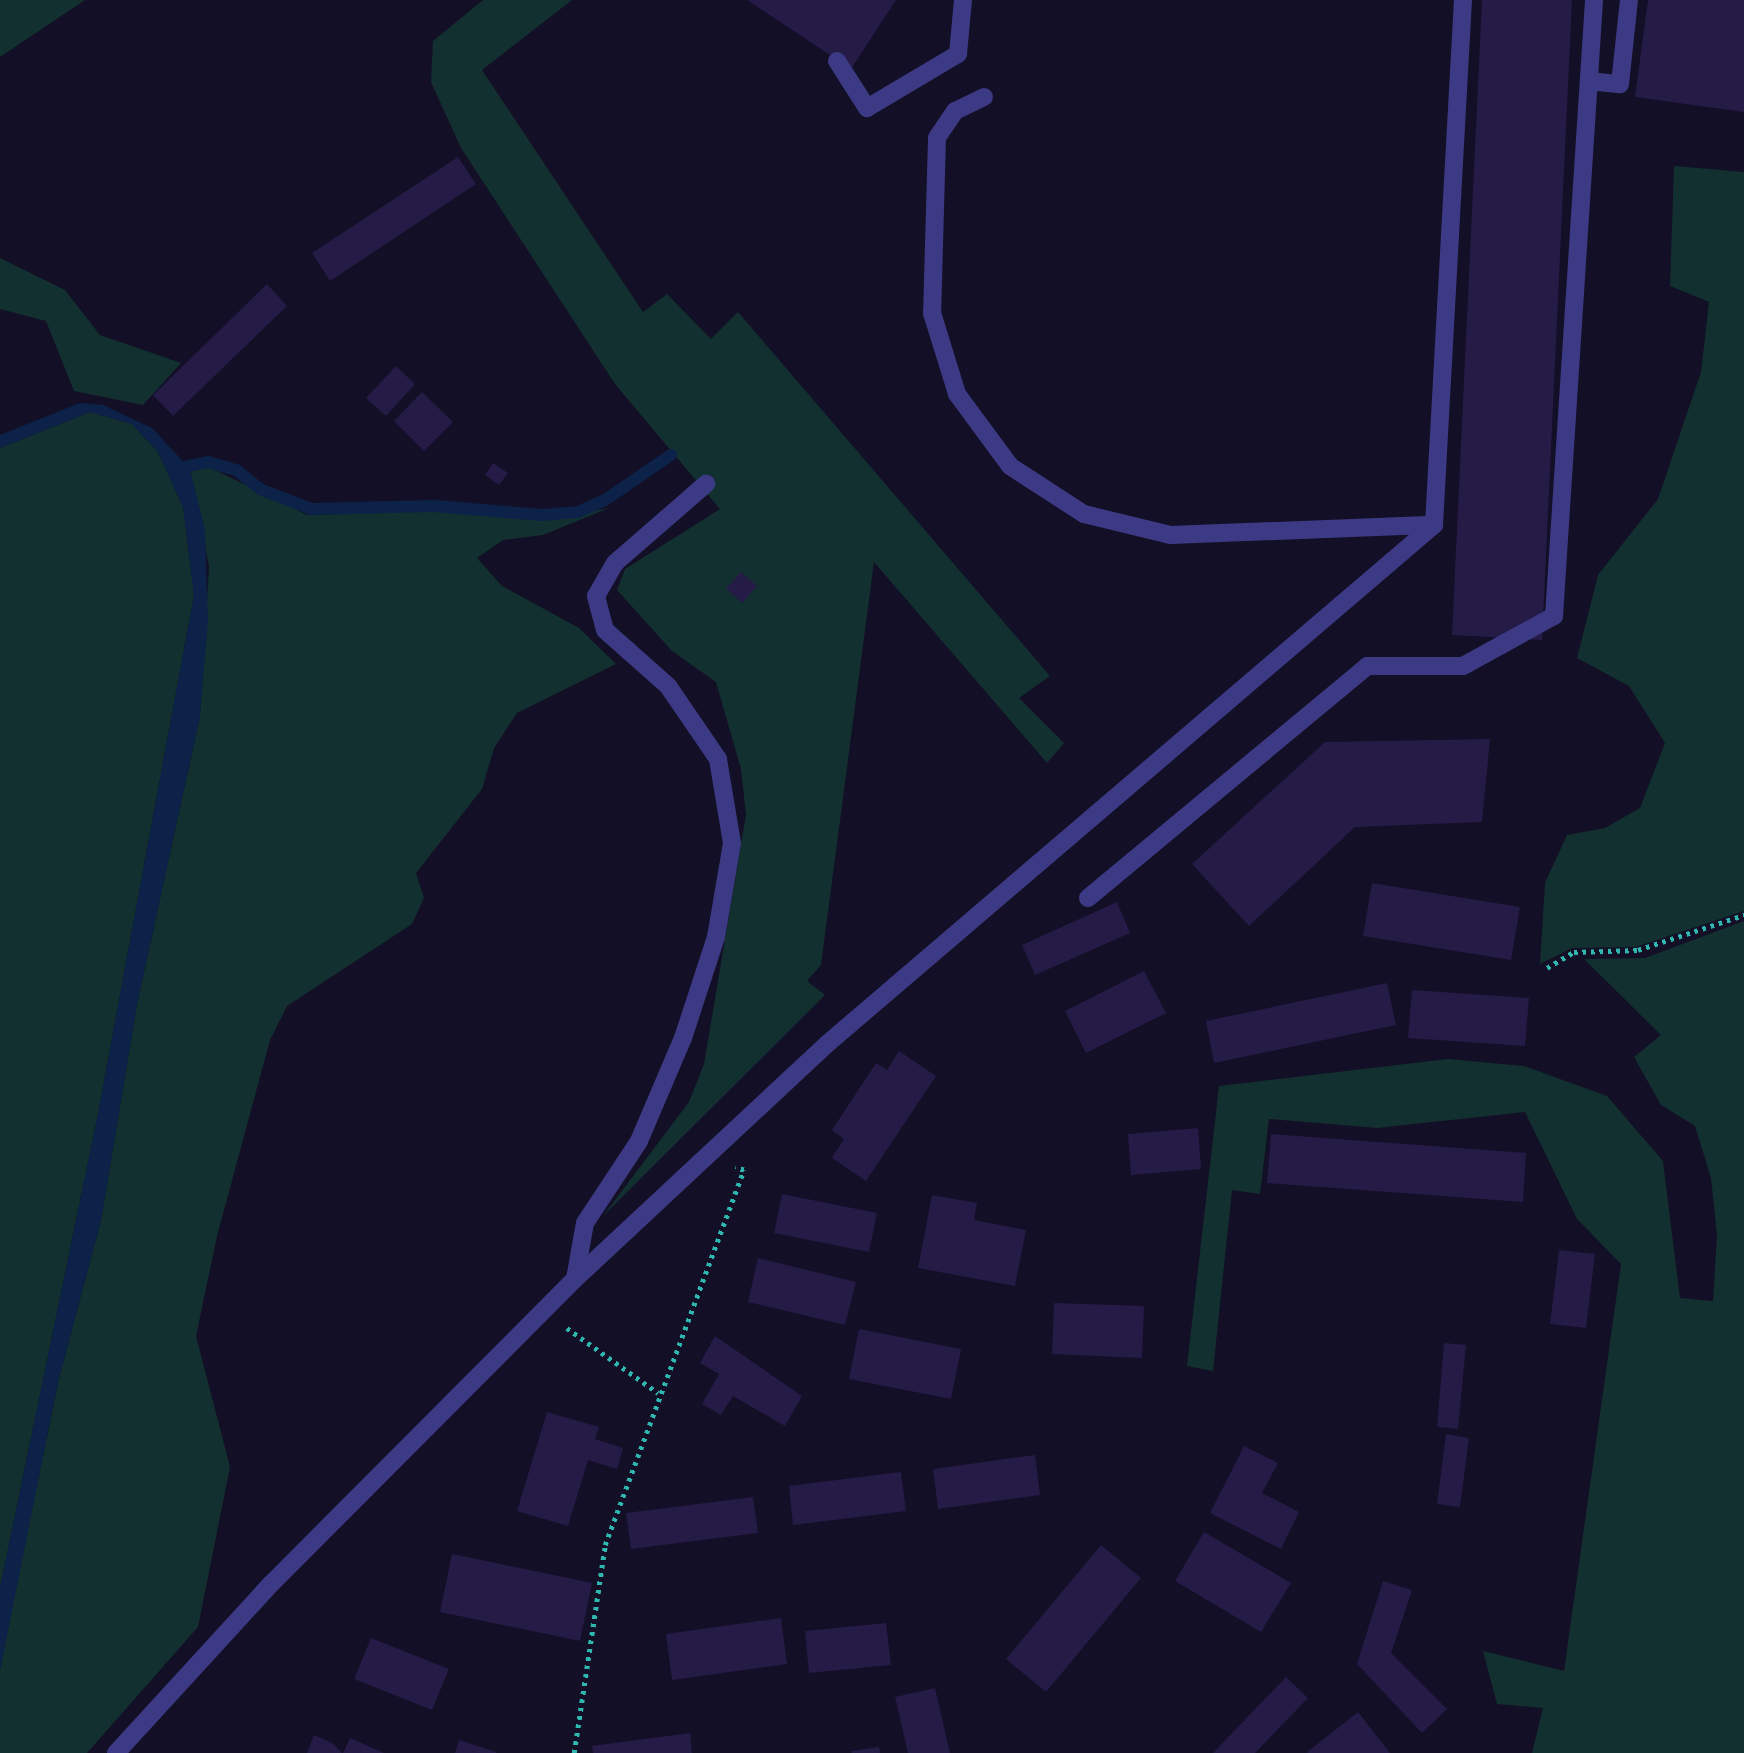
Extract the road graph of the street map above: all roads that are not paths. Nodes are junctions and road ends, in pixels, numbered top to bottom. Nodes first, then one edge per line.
1 (962, 0) edge
2 (1463, 0) edge
3 (1594, 0) edge
4 (1629, 0) edge
5 (836, 61) dead end
6 (1589, 80) junction
7 (984, 97) dead end
8 (706, 484) dead end
9 (1434, 525) junction
10 (1088, 898) dead end
11 (575, 1279) junction
12 (116, 1753) edge

1 - 5 lane
2 - 9 lane
3 - 6 lane
4 - 6 lane
6 - 10 lane
7 - 9 lane
8 - 11 lane
9 - 11 lane
11 - 12 lane

